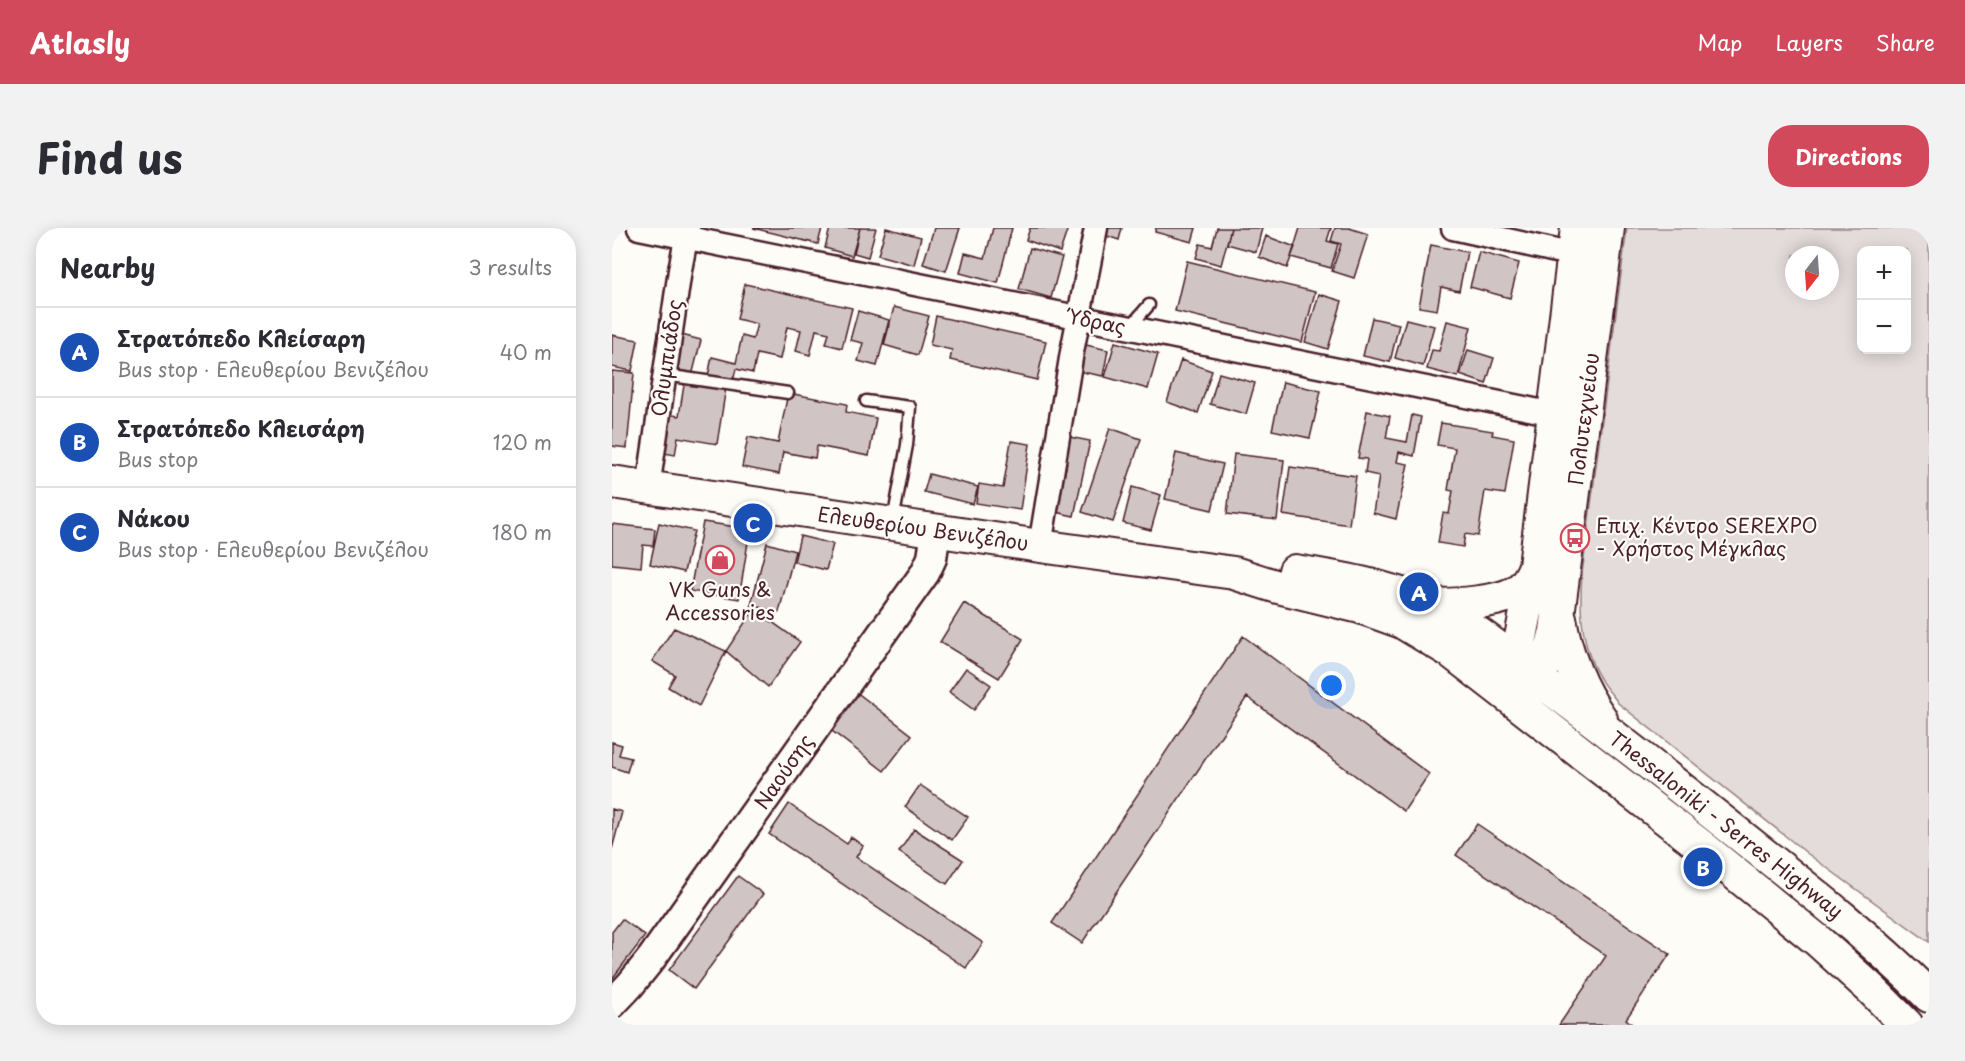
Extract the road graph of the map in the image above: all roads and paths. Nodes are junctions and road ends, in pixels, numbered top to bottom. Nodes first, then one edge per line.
1 (639, 228) edge
2 (1096, 228) edge
3 (1453, 228) edge
4 (1608, 228) edge
5 (687, 233) edge
6 (1576, 242) edge
7 (1149, 305) dead end
8 (1078, 318) junction
9 (1129, 328) junction
10 (664, 375) junction
11 (788, 393) dead end
12 (866, 400) dead end
13 (1554, 414) junction
14 (612, 482) edge
15 (648, 488) junction
16 (893, 525) junction
17 (936, 531) junction
18 (1040, 546) junction
19 (1535, 566) junction
20 (1234, 573) junction
21 (1427, 604) junction
22 (1559, 610) junction
23 (1527, 671) junction
24 (1510, 697) junction
25 (1612, 734) junction
26 (1929, 996) edge
27 (612, 1004) edge
28 (1907, 1025) edge

1 - 5 street, Ύδρας
2 - 8 street
3 - 6 street
4 - 22 main road, Πολυτεχνείου
5 - 8 street, Ύδρας
5 - 10 street, Ολυμπιάδος
6 - 13 main road, Πολυτεχνείου
7 - 9 lane
8 - 9 street, Ύδρας
8 - 18 street
9 - 13 street, Ύδρας
10 - 11 lane
10 - 15 street, Ολυμπιάδος
12 - 16 lane
13 - 19 main road, Πολυτεχνείου
14 - 15 main road, Ελευθερίου Βενιζέλου
15 - 16 main road, Ελευθερίου Βενιζέλου
16 - 17 main road, Ελευθερίου Βενιζέλου
17 - 18 main road, Ελευθερίου Βενιζέλου
17 - 27 street, Ναούσης
18 - 20 main road, Ελευθερίου Βενιζέλου
19 - 21 main road
19 - 23 main road, Πολυτεχνείου
20 - 21 main road, Ελευθερίου Βενιζέλου
20 - 24 main road, Ελευθερίου Βενιζέλου
21 - 23 main road, Ελευθερίου Βενιζέλου
22 - 23 main road, Πολυτεχνείου
22 - 25 main road
23 - 24 main road
23 - 25 main road, Thessaloniki - Serres Highway
24 - 28 main road, Thessaloniki - Serres Highway
25 - 26 main road, Thessaloniki - Serres Highway

